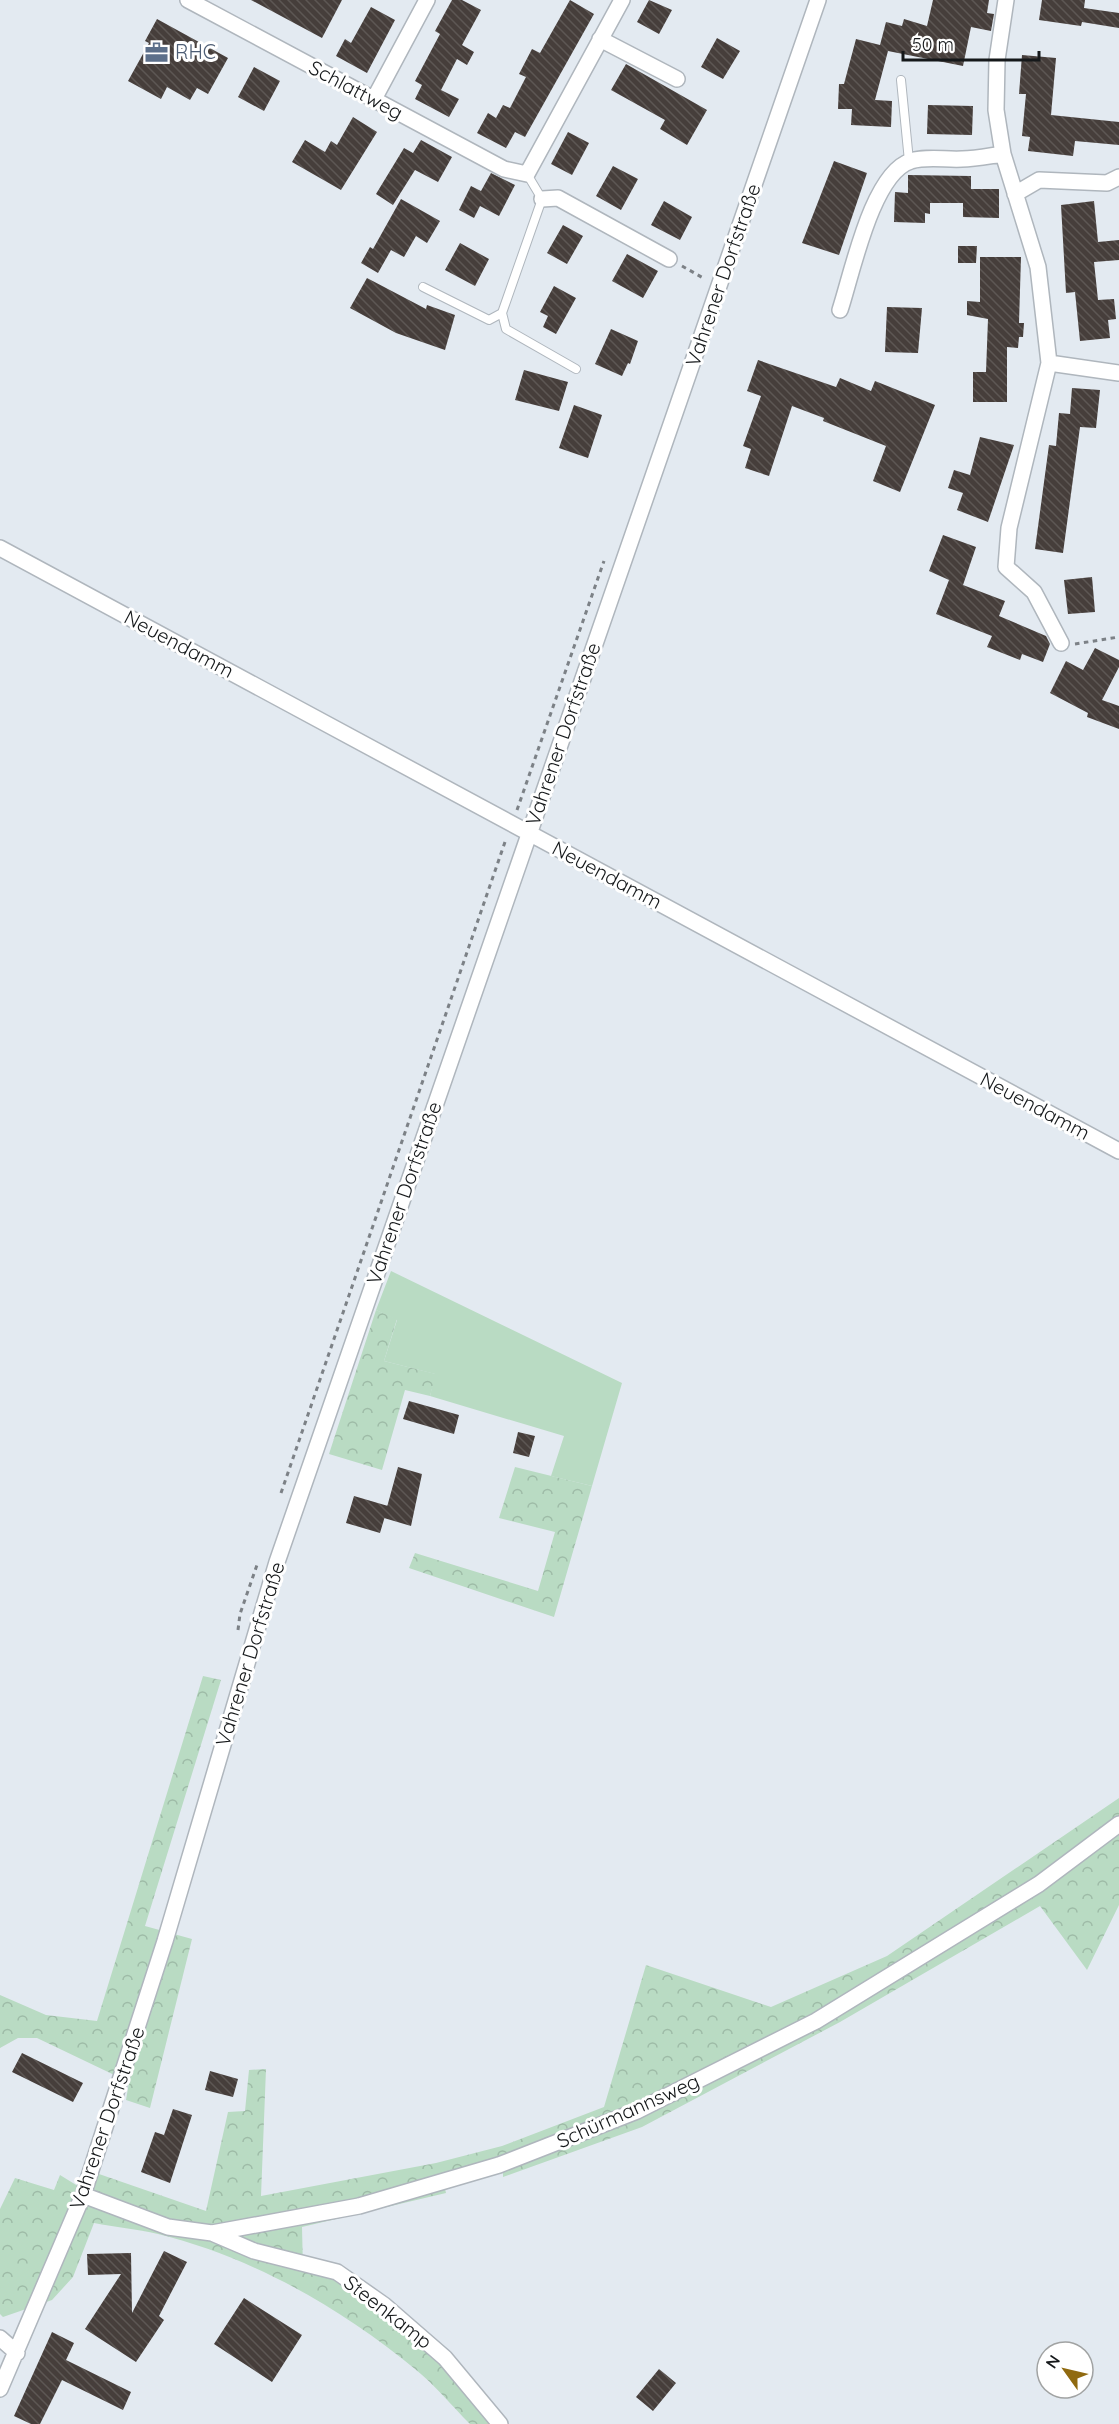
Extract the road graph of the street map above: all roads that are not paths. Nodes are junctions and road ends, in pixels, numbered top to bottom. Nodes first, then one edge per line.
1 (188, 0) edge
2 (427, 0) edge
3 (622, 0) edge
4 (818, 0) edge
5 (1006, 0) edge
6 (600, 39) junction
7 (677, 79) dead end
8 (901, 80) dead end
9 (374, 99) junction
10 (1003, 154) junction
11 (909, 161) junction
12 (527, 174) junction
13 (1113, 180) edge
14 (1015, 194) junction
15 (1119, 194) edge
16 (542, 200) junction
17 (669, 259) road end
18 (423, 287) dead end
19 (840, 310) dead end
20 (502, 313) junction
21 (1050, 363) junction
22 (576, 369) dead end
23 (1119, 373) edge
24 (0, 548) edge
25 (1061, 643) road end
26 (528, 832) junction
27 (1119, 1151) edge
28 (1119, 1824) edge
29 (83, 2195) junction
30 (212, 2233) junction
31 (0, 2338) edge
32 (17, 2353) junction
33 (0, 2389) edge
34 (500, 2424) edge

1 - 9 street, Schlattweg
2 - 9 street
3 - 6 street
4 - 26 street, Vahrener Dorfstraße
5 - 10 street
6 - 7 street
6 - 12 street
8 - 11 lane
9 - 12 street, Schlattweg
10 - 11 street
10 - 14 street
11 - 19 street
12 - 16 lane
13 - 14 street
13 - 15 street
14 - 21 street
16 - 17 street
16 - 20 lane
18 - 20 lane
20 - 22 lane
21 - 23 street
21 - 25 street
24 - 26 street, Neuendamm
26 - 27 street, Neuendamm
26 - 29 street, Vahrener Dorfstraße
28 - 30 street, Schürmannsweg
29 - 30 street, Schürmannsweg
29 - 32 street, Vahrener Dorfstraße
30 - 34 street, Steenkamp
31 - 32 street
32 - 33 street, Vahrener Dorfstraße

